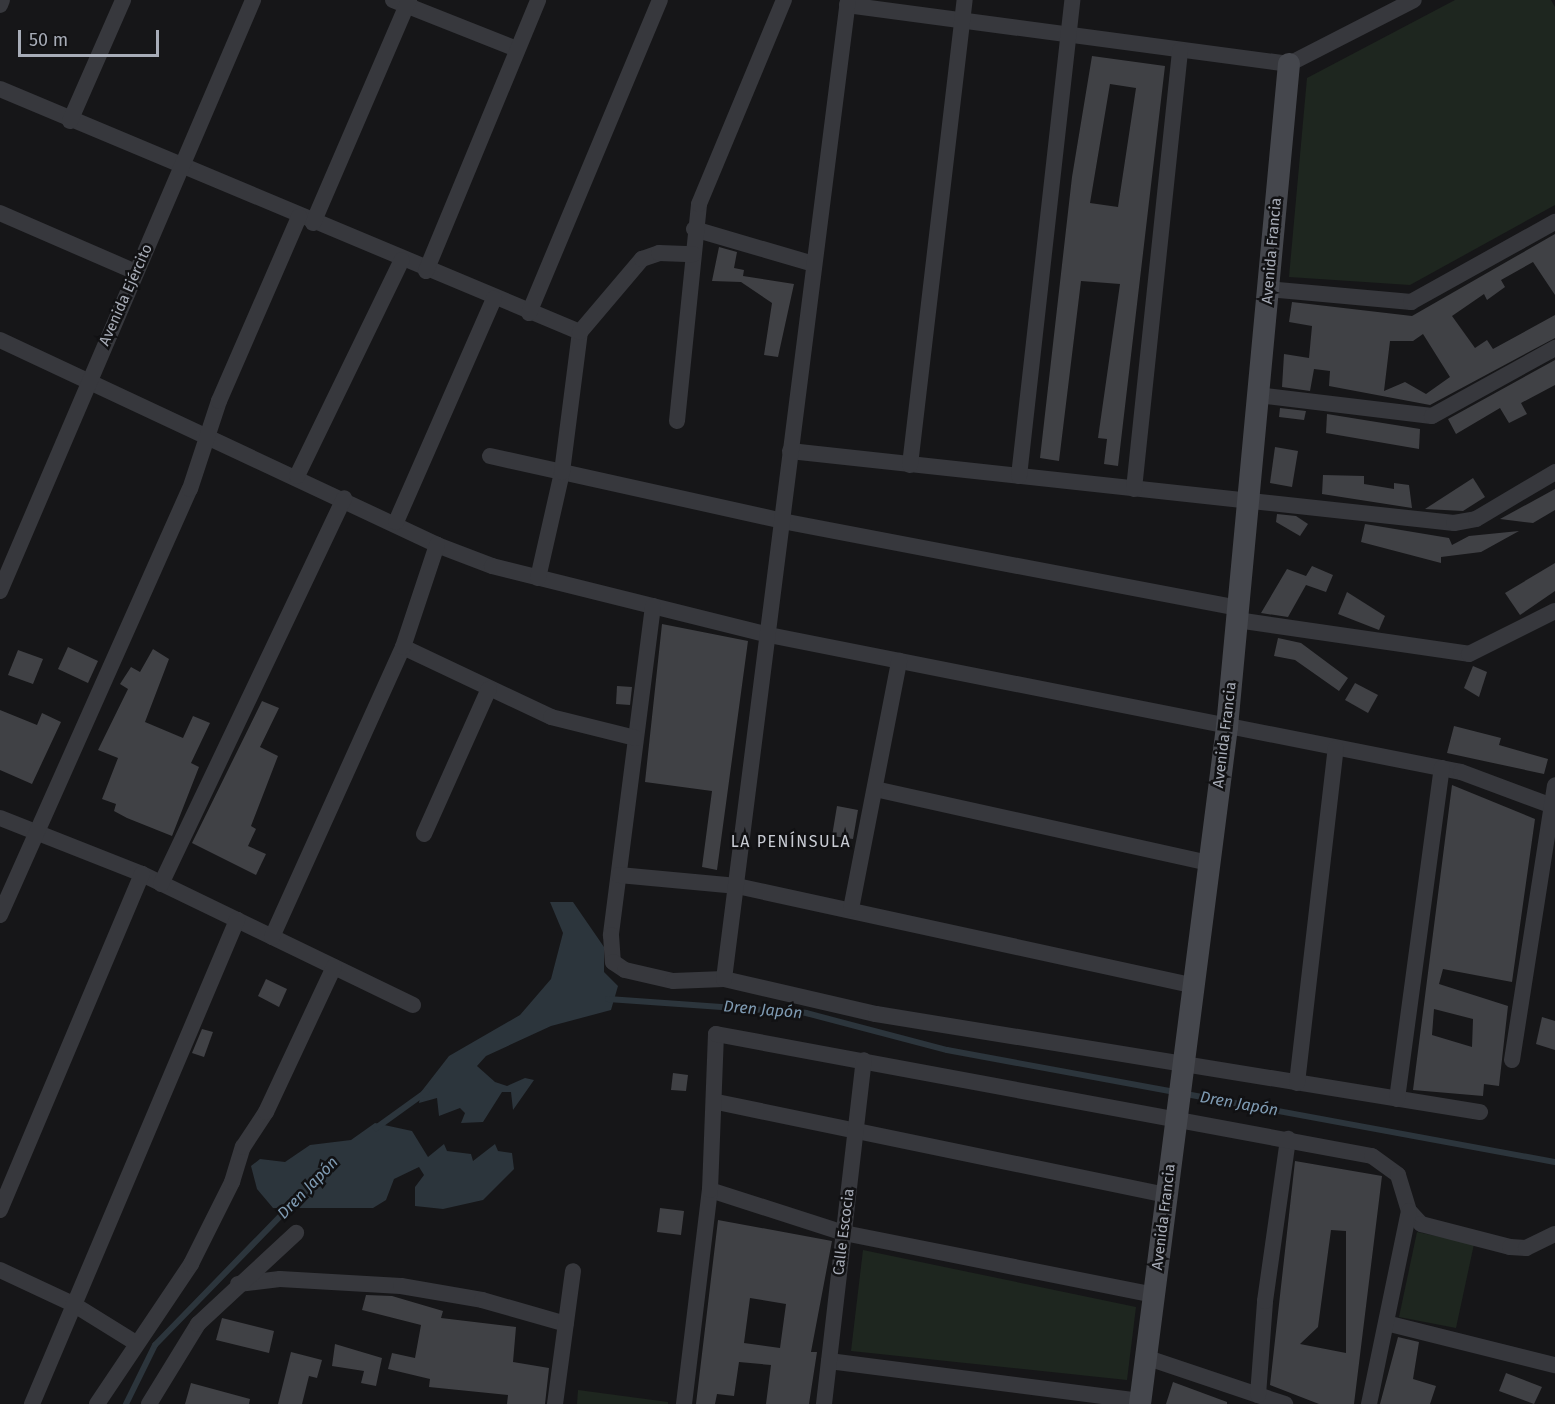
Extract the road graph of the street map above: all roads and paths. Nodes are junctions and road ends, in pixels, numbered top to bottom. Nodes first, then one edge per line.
1 (2, 0) edge
2 (123, 0) edge
3 (253, 0) edge
4 (538, 0) edge
5 (660, 0) edge
6 (784, 0) edge
7 (964, 0) edge
8 (1072, 0) edge
9 (1414, 0) edge
10 (403, 2) edge
11 (847, 3) edge
12 (0, 5) edge
13 (963, 21) junction
14 (1068, 34) junction
15 (517, 49) junction
16 (1180, 50) junction
17 (1289, 64) junction
18 (0, 89) edge
19 (70, 121) junction
20 (182, 168) junction
21 (0, 213) edge
22 (306, 220) junction
23 (1555, 222) edge
24 (694, 229) junction
25 (693, 254) junction
26 (402, 260) junction
27 (814, 264) junction
28 (426, 271) junction
29 (136, 272) junction
30 (1268, 289) junction
31 (494, 299) junction
32 (529, 313) junction
33 (580, 332) junction
34 (0, 340) edge
35 (1555, 348) edge
36 (88, 380) junction
37 (1258, 395) junction
38 (677, 421) dead end
39 (206, 435) junction
40 (790, 452) junction
41 (490, 456) dead end
42 (910, 465) junction
43 (562, 472) junction
44 (1555, 472) edge
45 (297, 476) junction
46 (1018, 476) junction
47 (1134, 489) junction
48 (344, 498) junction
49 (1248, 501) junction
50 (782, 521) junction
51 (396, 522) junction
52 (437, 545) junction
53 (538, 578) junction
54 (0, 591) edge
55 (653, 606) junction
56 (1555, 611) edge
57 (1238, 614) junction
58 (769, 635) junction
59 (403, 646) junction
60 (899, 661) junction
61 (489, 689) junction
62 (1227, 727) junction
63 (635, 738) junction
64 (1336, 748) junction
65 (1442, 768) junction
66 (1555, 785) edge
67 (875, 789) junction
68 (1553, 806) edge
69 (0, 818) edge
70 (34, 832) junction
71 (424, 834) dead end
72 (1210, 863) junction
73 (142, 874) junction
74 (619, 875) junction
75 (162, 884) junction
76 (737, 886) junction
77 (851, 909) junction
78 (0, 915) edge
79 (237, 920) junction
80 (272, 937) junction
81 (334, 967) junction
82 (724, 979) junction
83 (1194, 986) junction
84 (412, 1005) dead end
85 (864, 1060) junction
86 (1512, 1060) dead end
87 (1183, 1070) junction
88 (1297, 1083) junction
89 (1397, 1099) junction
90 (717, 1102) junction
91 (1480, 1112) dead end
92 (1177, 1118) junction
93 (856, 1129) junction
94 (1288, 1139) junction
95 (710, 1191) junction
96 (1167, 1195) junction
97 (0, 1210) edge
98 (1409, 1211) junction
99 (296, 1233) dead end
100 (844, 1233) junction
101 (1555, 1234) edge
102 (0, 1270) edge
103 (573, 1271) dead end
104 (238, 1284) junction
105 (1154, 1296) junction
106 (73, 1304) junction
107 (566, 1324) junction
108 (1389, 1324) junction
109 (136, 1343) junction
110 (1145, 1357) junction
111 (829, 1361) junction
112 (1555, 1365) edge
113 (1258, 1395) junction
114 (1140, 1403) edge
115 (32, 1404) edge
116 (97, 1404) edge
117 (149, 1404) edge
118 (555, 1404) edge
119 (684, 1404) edge
120 (824, 1404) edge
121 (1285, 1404) edge
122 (1369, 1404) edge

1 - 12 street
2 - 19 street
3 - 20 street, Avenida Ejército
4 - 15 street
5 - 32 street
6 - 24 street
7 - 13 street
8 - 14 street
9 - 17 street
10 - 15 street
10 - 22 street
11 - 13 street
11 - 27 street
13 - 14 street
13 - 42 street
14 - 16 street
14 - 46 street
15 - 28 street
16 - 17 street
16 - 47 street
17 - 30 street, Avenida Francia
18 - 19 street
19 - 20 street
20 - 22 street
20 - 29 street, Avenida Ejército
21 - 29 street
22 - 26 street
22 - 39 street
23 - 30 street
24 - 25 street
24 - 27 street
25 - 33 street
25 - 38 street
26 - 28 street
26 - 45 street
27 - 40 street
28 - 31 street
29 - 36 street, Avenida Ejército
30 - 37 street, Avenida Francia
31 - 32 street
31 - 51 street
32 - 33 street
33 - 43 street
34 - 36 street
35 - 37 street
36 - 39 street
36 - 54 street, Avenida Ejército
37 - 49 street, Avenida Francia
39 - 45 street
39 - 70 street
40 - 42 street
40 - 50 street
41 - 43 street
42 - 46 street
43 - 50 street
43 - 53 street
44 - 49 street
45 - 48 street
46 - 47 street
47 - 49 street
48 - 51 street
48 - 75 street
49 - 57 street, Avenida Francia
50 - 57 street
50 - 58 street
51 - 52 street
52 - 53 street
52 - 59 street
53 - 55 street
55 - 58 street
55 - 63 street
56 - 57 street
57 - 62 street, Avenida Francia
58 - 60 street
58 - 76 street
59 - 61 street
59 - 80 street
60 - 62 street
60 - 67 street
61 - 63 street
61 - 71 street
62 - 64 street
62 - 72 street, Avenida Francia
63 - 74 street
64 - 65 street
64 - 88 street
65 - 68 street
65 - 89 street
66 - 68 street
67 - 72 street
67 - 77 street
68 - 86 street
69 - 70 street
70 - 73 street
70 - 78 street
72 - 83 street, Avenida Francia
73 - 75 street
73 - 97 street
74 - 76 street
74 - 82 street
75 - 79 street
76 - 77 street
76 - 82 street
77 - 83 street
79 - 80 street
79 - 106 street
80 - 81 street
81 - 84 street
81 - 109 street
82 - 87 street
83 - 87 street, Avenida Francia
85 - 90 street
85 - 92 street
85 - 93 street, Calle Escocia
87 - 88 street
87 - 92 street, Avenida Francia
88 - 89 street
89 - 91 street
90 - 93 street
90 - 95 street
92 - 94 street
92 - 96 street, Avenida Francia
93 - 96 street
93 - 100 street, Calle Escocia
94 - 98 street
94 - 113 street
95 - 100 street
95 - 119 street
96 - 105 street, Avenida Francia
98 - 101 street
98 - 108 street
99 - 104 street
100 - 105 street
100 - 111 street, Calle Escocia
102 - 106 street
103 - 107 street
104 - 107 street
104 - 117 street
105 - 110 street, Avenida Francia
106 - 109 street
106 - 115 street
107 - 118 street
108 - 112 street
108 - 122 street
109 - 116 street
110 - 113 street
110 - 114 street, Avenida Francia
111 - 114 street
111 - 120 street, Calle Escocia
113 - 121 street

